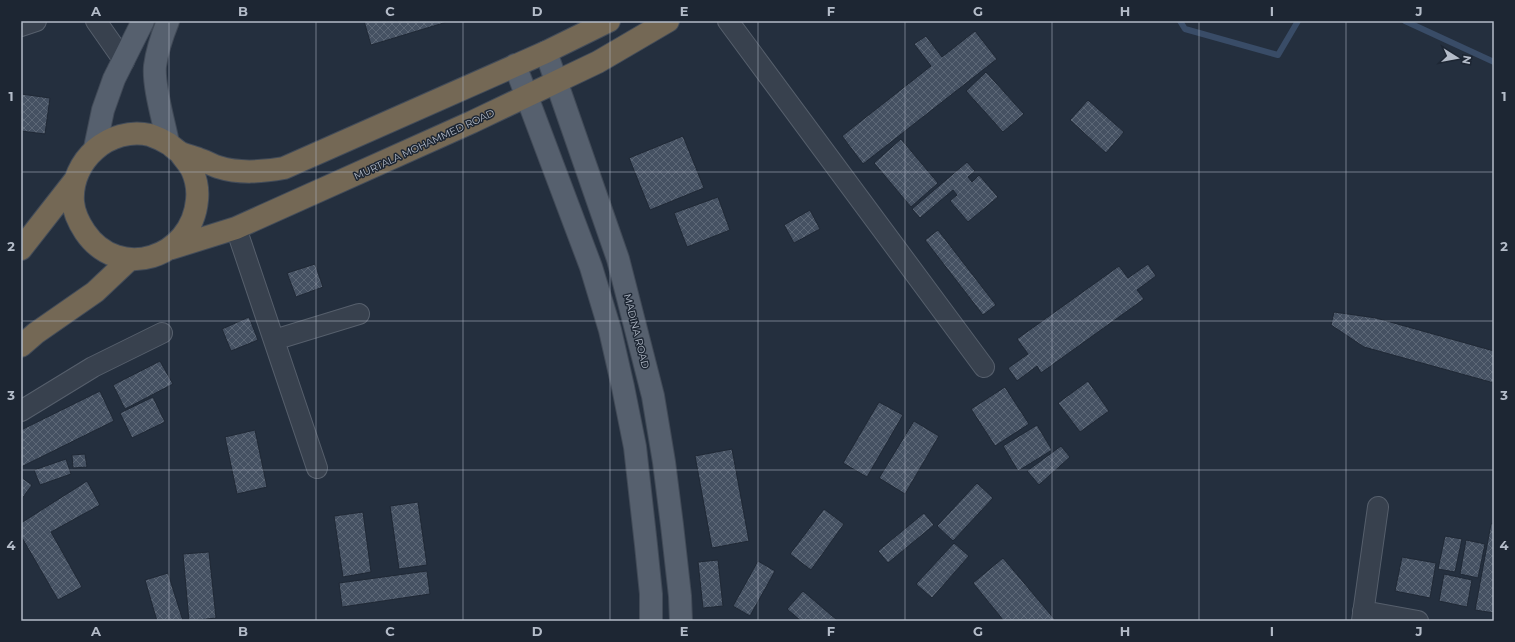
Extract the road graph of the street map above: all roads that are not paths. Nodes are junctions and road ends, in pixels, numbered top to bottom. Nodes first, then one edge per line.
1 (36, 21) edge
2 (96, 21) edge
3 (143, 21) edge
4 (168, 21) edge
5 (609, 21) edge
6 (668, 21) edge
7 (728, 21) edge
8 (21, 26) edge
9 (546, 52) junction
10 (124, 61) junction
11 (515, 65) junction
12 (556, 82) junction
13 (527, 96) junction
14 (95, 148) junction
15 (174, 148) junction
16 (75, 180) junction
17 (236, 228) junction
18 (171, 248) junction
19 (21, 249) edge
20 (130, 259) junction
21 (359, 314) dead end
22 (162, 333) dead end
23 (274, 340) junction
24 (21, 346) edge
25 (984, 367) dead end
26 (21, 411) edge
27 (317, 468) dead end
28 (1378, 507) dead end
29 (1362, 616) edge
30 (651, 621) edge
31 (681, 621) edge
32 (1418, 621) edge

1 - 8 street
2 - 10 street
3 - 10 main road
4 - 15 main road
5 - 9 highway
6 - 12 highway, MURTALA MOHAMMED ROAD
7 - 25 street
9 - 11 highway
9 - 12 main road, MADINA ROAD
10 - 14 main road
11 - 13 main road
11 - 15 highway
12 - 13 highway, MURTALA MOHAMMED ROAD
12 - 31 main road, MADINA ROAD
13 - 17 highway, MURTALA MOHAMMED ROAD
13 - 30 main road
14 - 15 highway
14 - 16 highway
15 - 18 highway
16 - 19 highway
16 - 20 highway
17 - 18 highway, MURTALA MOHAMMED ROAD
17 - 23 street
18 - 20 highway
20 - 24 highway
21 - 23 street
22 - 26 street
23 - 27 street
28 - 29 street
29 - 32 street

